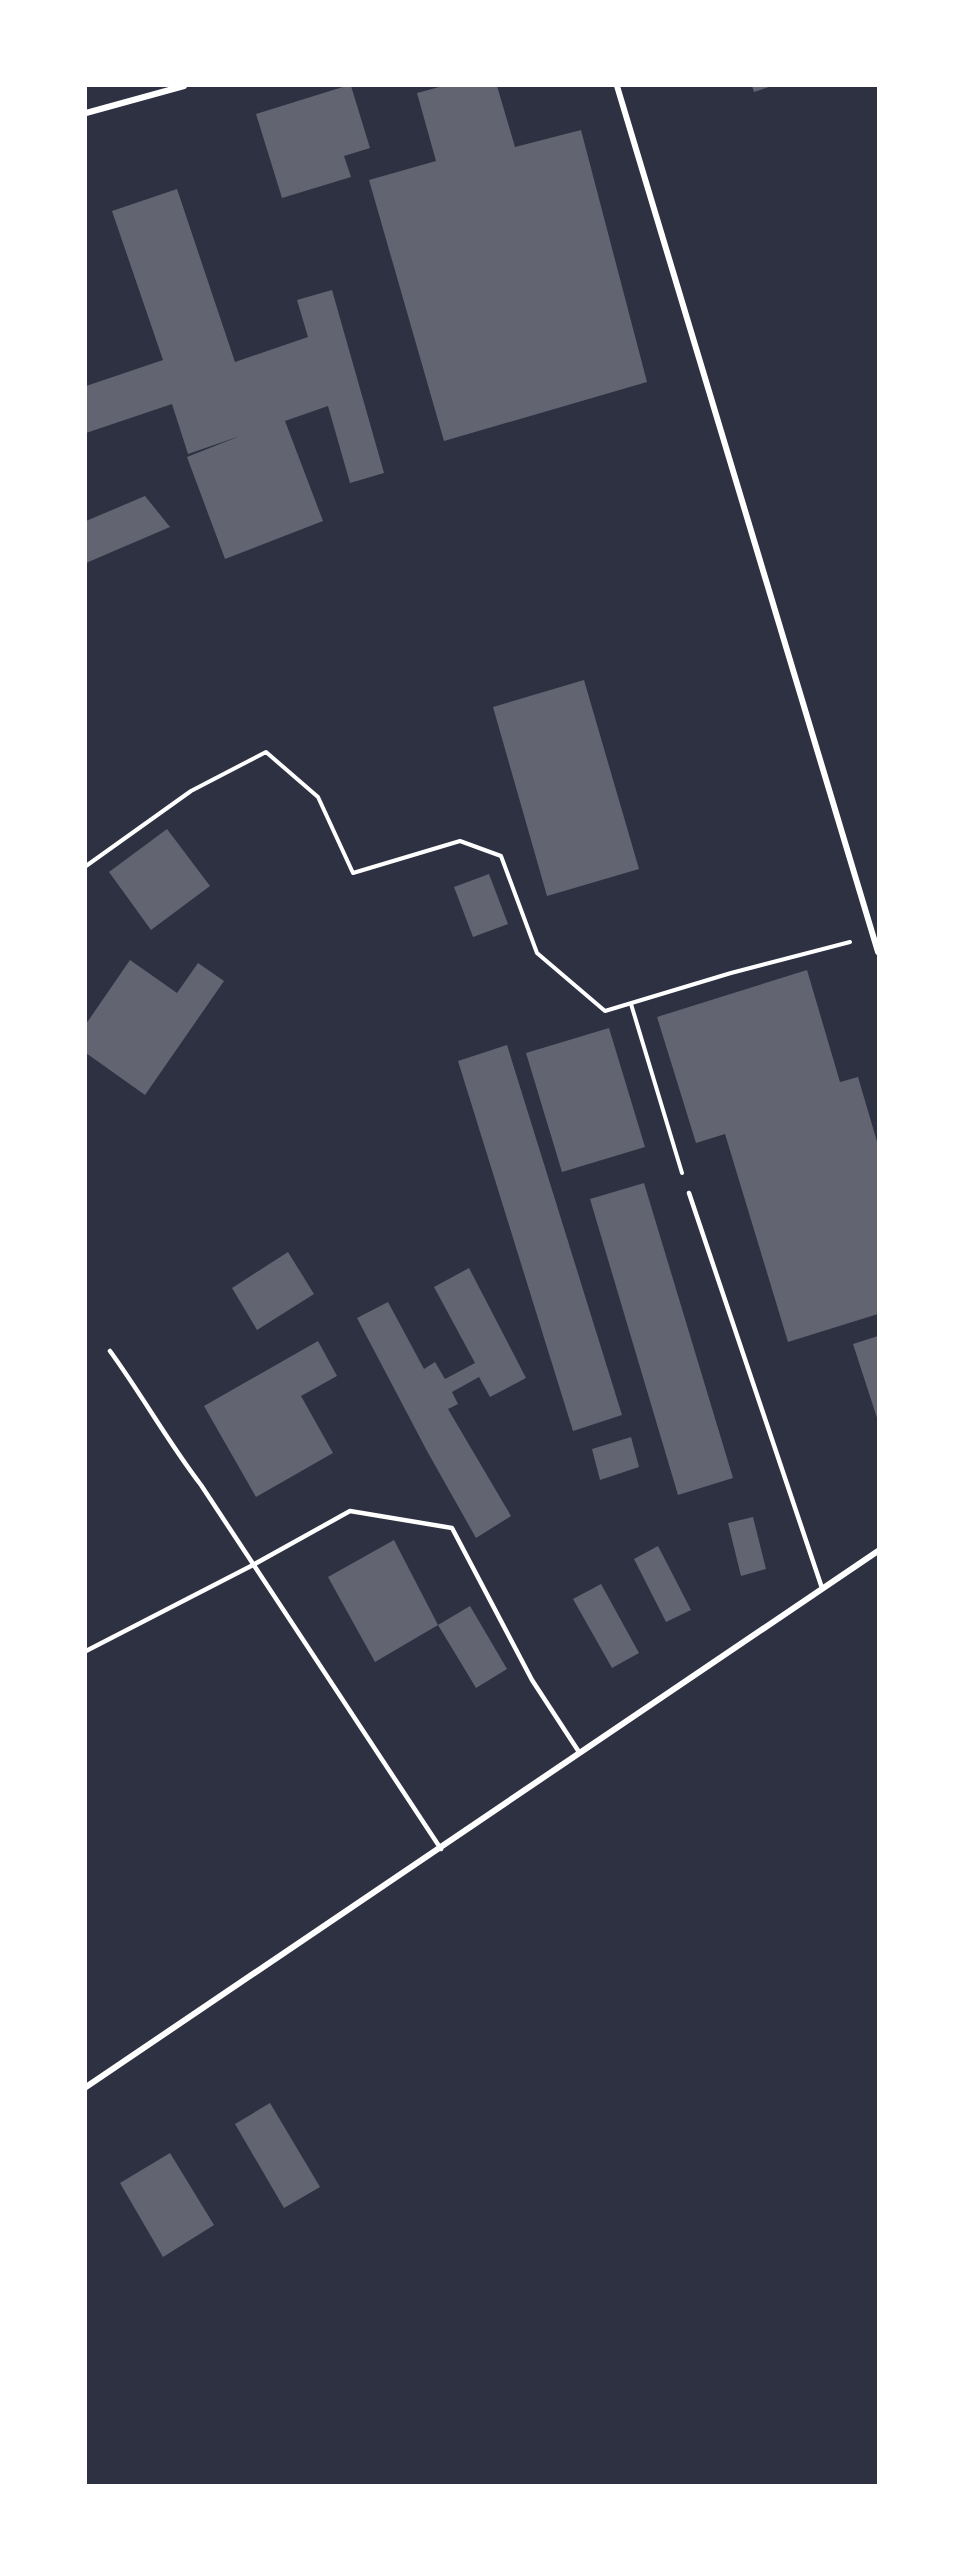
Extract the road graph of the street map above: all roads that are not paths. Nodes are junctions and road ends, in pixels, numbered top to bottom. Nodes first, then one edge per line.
1 (184, 86) edge
2 (617, 86) edge
3 (86, 113) edge
4 (879, 952) edge
5 (689, 1193) road end
6 (110, 1351) dead end
7 (879, 1551) edge
8 (253, 1565) junction
9 (822, 1588) junction
10 (86, 1651) edge
11 (579, 1752) junction
12 (441, 1849) junction
13 (86, 2087) edge

1 - 3 street
2 - 4 street
5 - 9 lane
6 - 8 lane
7 - 9 street
8 - 10 lane
8 - 11 lane
8 - 12 lane
9 - 11 street
11 - 12 street
12 - 13 street

